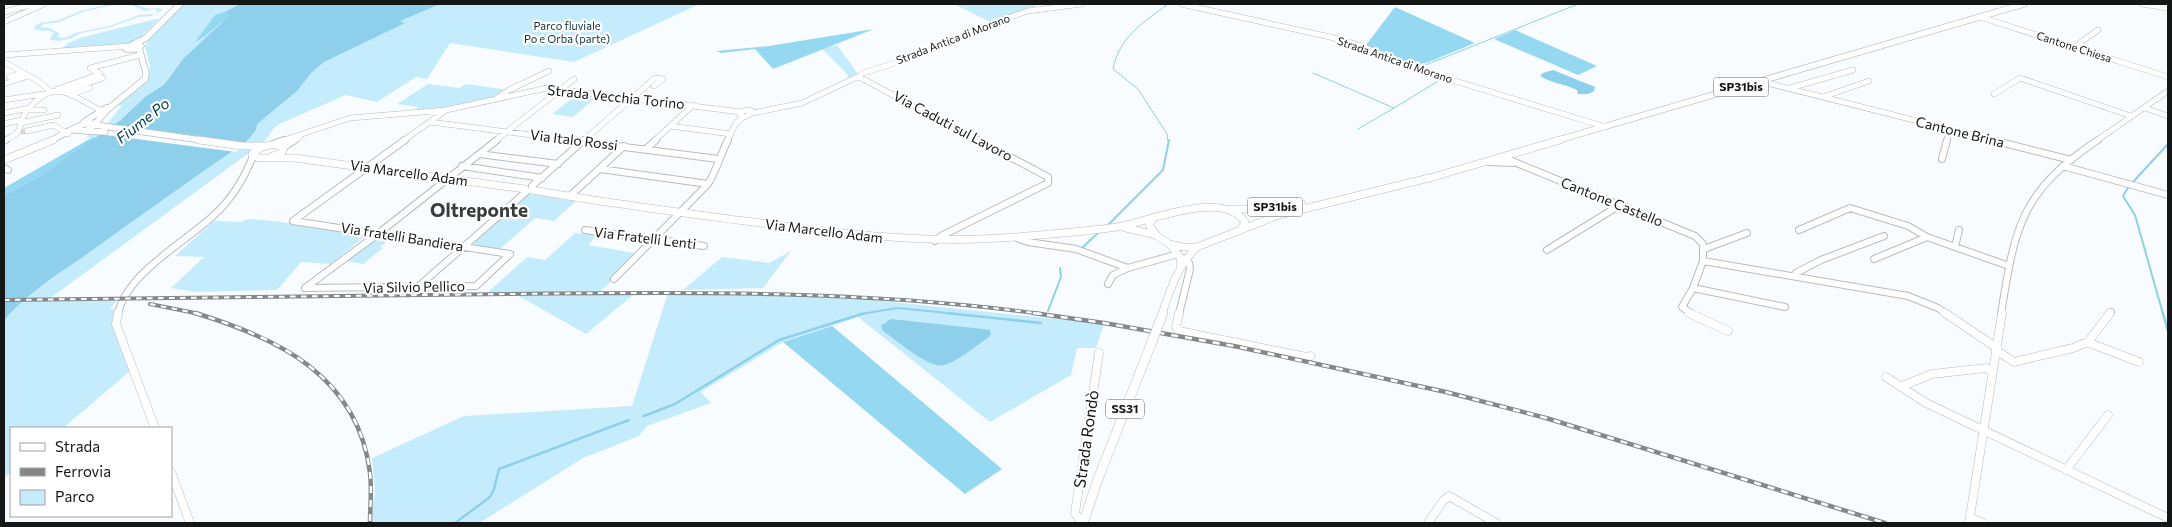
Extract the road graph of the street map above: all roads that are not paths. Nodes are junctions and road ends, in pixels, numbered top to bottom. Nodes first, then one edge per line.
1 (34, 4) edge
2 (44, 4) edge
3 (180, 4) edge
4 (1082, 4) edge
5 (1181, 4) edge
6 (2024, 4) edge
7 (2142, 4) edge
8 (2168, 8) edge
9 (5, 11) edge
10 (1980, 17) junction
11 (4, 22) edge
12 (2098, 30) dead end
13 (2074, 47) junction
14 (130, 48) junction
15 (141, 48) junction
16 (120, 49) junction
17 (4, 55) edge
18 (4, 60) edge
19 (1853, 70) dead end
20 (22, 73) junction
21 (28, 76) junction
22 (9, 77) dead end
23 (2168, 77) edge
24 (103, 78) dead end
25 (857, 78) junction
26 (574, 79) dead end
27 (1759, 81) junction
28 (1868, 81) dead end
29 (4, 84) edge
30 (654, 86) dead end
31 (90, 88) dead end
32 (562, 89) junction
33 (1789, 89) junction
34 (52, 90) junction
35 (65, 91) junction
36 (2168, 91) edge
37 (43, 94) junction
38 (71, 94) junction
39 (1994, 94) dead end
40 (1822, 97) junction
41 (122, 98) junction
42 (503, 98) junction
43 (632, 98) junction
44 (4, 100) edge
45 (494, 100) junction
46 (693, 105) junction
47 (2144, 108) junction
48 (30, 109) junction
49 (44, 110) dead end
50 (100, 110) dead end
51 (446, 110) junction
52 (4, 113) edge
53 (742, 114) junction
54 (58, 115) dead end
55 (2131, 116) junction
56 (2168, 116) edge
57 (21, 121) junction
58 (430, 122) junction
59 (4, 124) edge
60 (97, 126) junction
61 (670, 126) junction
62 (1606, 127) junction
63 (316, 128) junction
64 (1950, 129) junction
65 (77, 130) junction
66 (22, 132) junction
67 (506, 132) junction
68 (730, 134) junction
69 (4, 140) edge
70 (584, 141) junction
71 (270, 145) junction
72 (624, 146) junction
73 (284, 148) junction
74 (646, 149) junction
75 (1525, 150) junction
76 (251, 154) junction
77 (479, 154) junction
78 (1502, 157) junction
79 (268, 158) junction
80 (294, 158) junction
81 (718, 159) junction
82 (1942, 159) dead end
83 (2071, 160) junction
84 (4, 162) edge
85 (1484, 162) junction
86 (558, 164) junction
87 (462, 166) junction
88 (1524, 166) junction
89 (2063, 166) junction
90 (249, 167) junction
91 (368, 167) junction
92 (600, 169) junction
93 (447, 178) junction
94 (542, 178) junction
95 (708, 184) junction
96 (2140, 187) joint
97 (529, 189) junction
98 (2168, 195) edge
99 (571, 196) junction
100 (1329, 201) junction
101 (1620, 205) junction
102 (1220, 210) junction
103 (680, 212) junction
104 (1153, 219) junction
105 (1114, 227) junction
106 (955, 229) junction
107 (1241, 229) junction
108 (585, 230) dead end
109 (1799, 230) dead end
110 (1959, 230) dead end
111 (379, 233) junction
112 (1747, 233) dead end
113 (1158, 235) junction
114 (1884, 236) dead end
115 (1927, 237) junction
116 (1017, 238) junction
117 (655, 239) junction
118 (935, 241) junction
119 (948, 241) junction
120 (1168, 243) junction
121 (463, 246) junction
122 (704, 246) dead end
123 (1197, 247) junction
124 (1955, 247) junction
125 (1704, 249) junction
126 (1548, 250) dead end
127 (510, 254) joint
128 (1181, 257) junction
129 (1874, 259) dead end
130 (1703, 261) junction
131 (2009, 266) junction
132 (1128, 268) junction
133 (1794, 276) junction
134 (614, 279) dead end
135 (1108, 284) dead end
136 (419, 286) junction
137 (1693, 288) junction
138 (1785, 307) dead end
139 (2111, 312) dead end
140 (1728, 331) dead end
141 (2086, 342) junction
142 (1997, 349) junction
143 (1099, 352) dead end
144 (1311, 356) dead end
145 (2139, 362) dead end
146 (1994, 371) junction
147 (1886, 377) dead end
148 (1902, 386) junction
149 (2108, 415) dead end
150 (155, 427) edge
151 (1983, 430) junction
152 (2066, 470) junction
153 (172, 475) edge
154 (2168, 518) edge
155 (1970, 521) edge
156 (190, 523) edge
157 (1082, 523) edge
158 (1428, 523) edge
159 (1496, 523) edge
160 (1984, 523) edge

1 - 9 street
2 - 11 street
3 - 15 main road
4 - 25 street, Strada Antica di Morano
5 - 62 street, Strada Antica di Morano
6 - 10 main road, SP31bis
7 - 8 street
10 - 13 street, Cantone Chiesa
10 - 27 main road, SP31bis
12 - 13 street
13 - 23 street, Cantone Chiesa
14 - 15 main road
14 - 15 main road
14 - 16 street
15 - 34 street
15 - 41 main road
16 - 17 street
16 - 18 street
18 - 20 street
19 - 33 street
20 - 21 street
20 - 22 street
21 - 29 street
21 - 34 street
24 - 35 street
25 - 53 street
25 - 106 street, Via Caduti sul Lavoro
26 - 32 street
27 - 33 street, Cantone Brina
27 - 62 main road, SP31bis
28 - 40 street
30 - 43 street
31 - 38 street
32 - 42 street, Strada Vecchia Torino
32 - 43 street, Strada Vecchia Torino
32 - 67 street
33 - 40 street, Cantone Brina
34 - 35 street
34 - 37 street
35 - 38 street
36 - 47 street
37 - 44 street
37 - 48 street
38 - 50 street
39 - 55 street
40 - 64 street, Cantone Brina
41 - 60 main road
41 - 65 main road
42 - 45 street, Strada Vecchia Torino
42 - 45 street
43 - 46 street, Strada Vecchia Torino
43 - 70 street
45 - 51 street, Strada Vecchia Torino
46 - 53 street, Strada Vecchia Torino
46 - 61 street
47 - 55 street
47 - 56 street
48 - 49 street
48 - 52 street
48 - 57 street
51 - 58 street
51 - 63 street, Strada Vecchia Torino
53 - 68 street
54 - 57 street
55 - 83 street
57 - 59 street
57 - 66 street
58 - 67 street, Via Italo Rossi
58 - 91 street
60 - 65 main road
60 - 71 main road
60 - 76 main road, Via Marcello Adam
61 - 68 street
61 - 74 street
62 - 75 main road, SP31bis
63 - 71 street
63 - 73 street
64 - 82 street
64 - 83 street, Cantone Brina
65 - 66 street
65 - 84 main road
65 - 84 main road
66 - 69 street
67 - 70 street, Via Italo Rossi
67 - 77 street
68 - 81 street
70 - 72 street, Via Italo Rossi
70 - 86 street
71 - 73 main road
71 - 76 main road
72 - 74 street, Via Italo Rossi
72 - 92 street
73 - 79 main road
73 - 80 main road
74 - 81 street, Via Italo Rossi
75 - 78 main road, SP31bis
75 - 88 street
76 - 79 main road, Via Marcello Adam
76 - 90 street
77 - 86 street
77 - 87 street
78 - 85 main road, SP31bis
78 - 88 street, Cantone Castello
79 - 80 main road, Via Marcello Adam
79 - 90 street
80 - 91 main road, Via Marcello Adam
81 - 95 street
83 - 89 street
85 - 88 street
85 - 100 main road, SP31bis
86 - 94 street
87 - 93 street
87 - 94 street
88 - 101 street, Cantone Castello
89 - 96 street
89 - 131 street
90 - 150 street
91 - 93 main road, Via Marcello Adam
91 - 111 street, Via fratelli Bandiera
92 - 95 street
92 - 99 street
93 - 97 main road, Via Marcello Adam
93 - 111 street
94 - 97 street
95 - 103 street
96 - 98 street
97 - 99 main road, Via Marcello Adam
97 - 121 street
99 - 103 main road, Via Marcello Adam
100 - 102 main road, SP31bis
100 - 107 main road, SP31bis
101 - 125 street, Cantone Castello
101 - 126 street
102 - 104 main road, Via Marcello Adam
102 - 107 main road
103 - 117 street
103 - 118 main road, Via Marcello Adam
104 - 105 main road, Via Marcello Adam
104 - 113 main road
105 - 113 main road, Via Marcello Adam
105 - 116 main road, Via Marcello Adam
106 - 118 street, Via Caduti sul Lavoro
106 - 119 street
107 - 123 main road
108 - 117 street, Via Fratelli Lenti
109 - 115 street
110 - 124 street
111 - 121 street, Via fratelli Bandiera
111 - 136 street, Via Silvio Pellico
112 - 125 street
113 - 120 main road
114 - 133 street
115 - 124 street
115 - 129 street
116 - 119 main road, Via Marcello Adam
116 - 132 street
117 - 122 street, Via Fratelli Lenti
117 - 134 street
118 - 119 main road, Via Marcello Adam
120 - 123 main road
120 - 128 main road
121 - 127 street, Via fratelli Bandiera
121 - 136 street
123 - 128 main road, SS31
124 - 131 street
125 - 130 street
127 - 136 street, Via Silvio Pellico
128 - 132 street
128 - 144 street
128 - 157 main road, SS31, bridge
130 - 133 street
130 - 137 street
131 - 142 street
132 - 135 street
133 - 142 street
137 - 138 street
137 - 140 street
139 - 141 street
141 - 142 street
141 - 145 street
142 - 146 street
143 - 157 street, Strada Rondò
146 - 148 street
146 - 151 street
147 - 148 street
148 - 151 street
149 - 152 street
151 - 152 street
151 - 155 street
152 - 154 street
153 - 156 street
155 - 160 street
158 - 159 street

